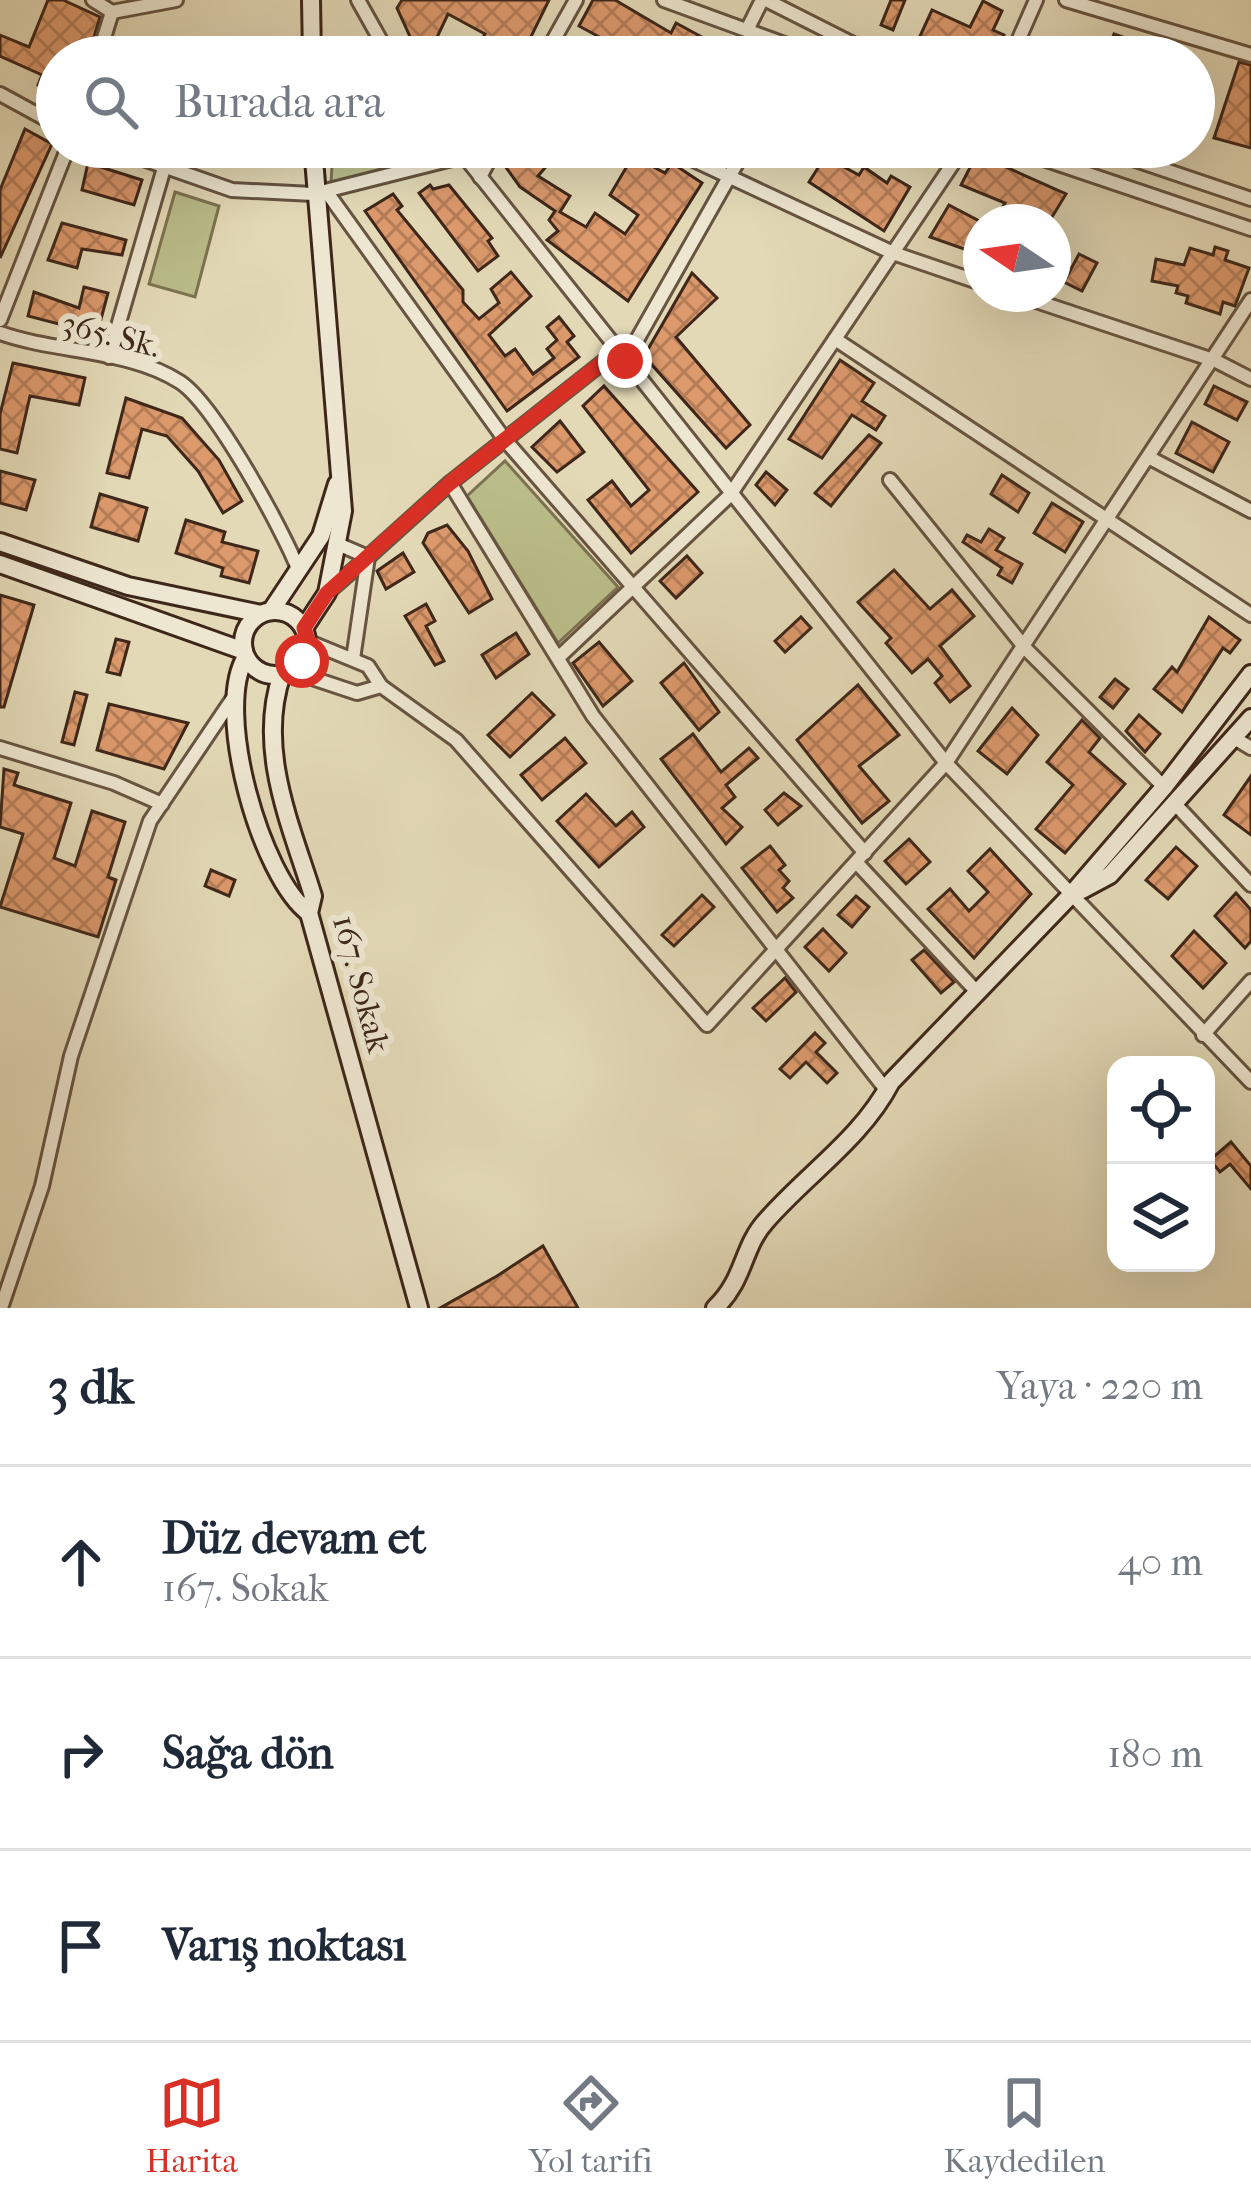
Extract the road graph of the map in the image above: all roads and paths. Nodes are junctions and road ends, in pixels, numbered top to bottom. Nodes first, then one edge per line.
1 (94, 0) edge
2 (176, 0) edge
3 (311, 0) edge
4 (358, 0) edge
5 (577, 0) edge
6 (664, 0) edge
7 (764, 0) edge
8 (1036, 0) edge
9 (1066, 0) edge
10 (112, 12) junction
11 (746, 30) junction
12 (105, 36) edge
13 (312, 36) edge
14 (378, 36) edge
15 (556, 36) edge
16 (759, 36) edge
17 (837, 36) edge
18 (1020, 36) edge
19 (1187, 36) edge
20 (1215, 44) edge
21 (1251, 55) edge
22 (0, 94) edge
23 (36, 114) edge
24 (60, 168) edge
25 (164, 168) joint
26 (316, 168) edge
27 (404, 168) edge
28 (473, 168) edge
29 (486, 168) edge
30 (712, 168) edge
31 (736, 168) edge
32 (950, 168) edge
33 (1070, 168) edge
34 (1159, 168) edge
35 (481, 177) junction
36 (732, 177) junction
37 (320, 192) junction
38 (1251, 199) edge
39 (1251, 229) edge
40 (893, 253) junction
41 (963, 277) edge
42 (1251, 300) edge
43 (1069, 312) edge
44 (0, 320) edge
45 (0, 333) edge
46 (835, 339) junction
47 (621, 356) junction
48 (109, 357) junction
49 (1216, 361) junction
50 (1251, 379) edge
51 (505, 440) junction
52 (1150, 458) junction
53 (890, 480) dead end
54 (338, 483) junction
55 (450, 483) junction
56 (730, 495) junction
57 (1251, 511) edge
58 (1108, 524) junction
59 (0, 542) edge
60 (340, 545) junction
61 (368, 557) junction
62 (0, 564) edge
63 (298, 571) junction
64 (633, 587) junction
65 (327, 593) junction
66 (266, 613) junction
67 (1251, 615) edge
68 (306, 634) junction
69 (1026, 649) junction
70 (245, 654) junction
71 (558, 658) junction
72 (353, 659) junction
73 (287, 673) junction
74 (1251, 674) edge
75 (381, 686) junction
76 (233, 698) junction
77 (1251, 718) edge
78 (1243, 744) edge
79 (0, 748) edge
80 (946, 763) junction
81 (1165, 788) junction
82 (162, 804) junction
83 (1177, 806) junction
84 (861, 858) junction
85 (1251, 885) edge
86 (1070, 896) junction
87 (309, 913) junction
88 (774, 950) junction
89 (1251, 981) edge
90 (976, 991) junction
91 (1203, 1035) junction
92 (1251, 1082) edge
93 (887, 1091) junction
94 (1, 1308) edge
95 (419, 1308) edge
96 (715, 1308) edge

1 - 10 street
2 - 10 street
3 - 13 street
4 - 14 street
5 - 15 street
6 - 11 street
7 - 11 street
7 - 17 street
8 - 18 street
9 - 19 street
10 - 12 street
11 - 16 street
20 - 21 street
22 - 23 street
24 - 44 street
25 - 37 street
25 - 48 street
26 - 37 street
27 - 37 street
28 - 35 street
29 - 35 street
30 - 36 street
31 - 36 street
32 - 40 street
33 - 39 street
34 - 38 street
35 - 47 street
36 - 40 street
36 - 47 street
37 - 51 street
37 - 54 street
40 - 41 street
40 - 46 street
42 - 49 street
43 - 49 street
45 - 48 street, 365. Sk.
46 - 56 street
46 - 58 street
47 - 51 street
47 - 56 street
48 - 63 street, 365. Sk.
49 - 50 street
49 - 52 street
51 - 55 street
51 - 64 street
52 - 57 street
52 - 58 street
53 - 69 street
54 - 60 street
54 - 63 street
55 - 61 street
55 - 71 street
56 - 64 street
56 - 80 street
58 - 67 street
58 - 69 street
59 - 66 street
60 - 61 street
60 - 65 street
61 - 65 street
61 - 72 street
62 - 70 street
63 - 66 street
64 - 71 street
64 - 84 street
65 - 68 street
66 - 68 street
66 - 70 street
68 - 72 street
68 - 73 street
69 - 80 street
69 - 81 street
70 - 73 street
70 - 76 street
71 - 88 street
72 - 75 street
73 - 75 street
73 - 87 street, 167. Sokak
74 - 81 street
75 - 88 street
76 - 82 street
76 - 87 street
77 - 78 street
78 - 83 street
79 - 82 street
80 - 84 street
80 - 86 street
81 - 86 street
82 - 94 street
83 - 85 street
83 - 86 street
84 - 88 street
84 - 90 street
86 - 90 street
86 - 91 street
87 - 95 street, 167. Sokak
88 - 93 street
89 - 91 street
90 - 93 street
91 - 92 street
93 - 96 street

